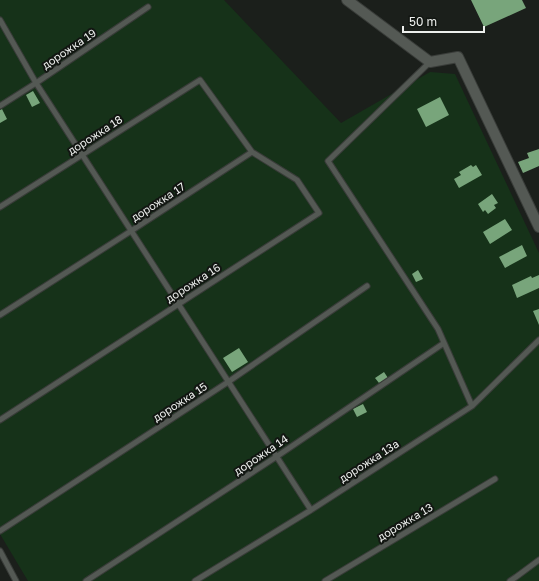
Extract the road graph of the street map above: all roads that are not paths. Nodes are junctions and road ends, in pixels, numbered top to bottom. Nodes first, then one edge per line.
1 (347, 0) edge
2 (148, 7) dead end
3 (0, 20) edge
4 (430, 62) junction
5 (36, 83) junction
6 (0, 106) edge
7 (252, 152) junction
8 (82, 155) junction
9 (0, 207) edge
10 (539, 227) edge
11 (131, 232) junction
12 (367, 286) dead end
13 (178, 305) junction
14 (0, 314) edge
15 (539, 340) edge
16 (444, 343) junction
17 (228, 382) junction
18 (472, 406) junction
19 (0, 420) edge
20 (276, 457) junction
21 (495, 480) dead end
22 (311, 510) junction
23 (0, 531) edge
24 (0, 551) edge
25 (539, 560) edge
26 (16, 581) edge
27 (86, 581) edge
28 (195, 581) edge
29 (326, 581) edge
30 (510, 581) edge

1 - 4 street
2 - 5 lane, дорожка 19
3 - 5 lane
4 - 10 street
4 - 16 lane
5 - 6 lane, дорожка 19
5 - 8 lane
7 - 8 lane, дорожка 18
7 - 11 lane, дорожка 17
7 - 13 lane, дорожка 16
8 - 9 lane, дорожка 18
8 - 11 lane
11 - 13 lane
11 - 14 lane, дорожка 17
12 - 17 lane, дорожка 15
13 - 17 lane
13 - 19 lane, дорожка 16
15 - 18 lane, дорожка 13а
16 - 18 lane
16 - 20 lane, дорожка 14
17 - 20 lane
17 - 23 lane, дорожка 15
18 - 22 lane, дорожка 13а
20 - 22 lane
20 - 27 lane, дорожка 14
21 - 29 lane, дорожка 13
22 - 28 lane, дорожка 13а
24 - 26 lane
25 - 30 lane

